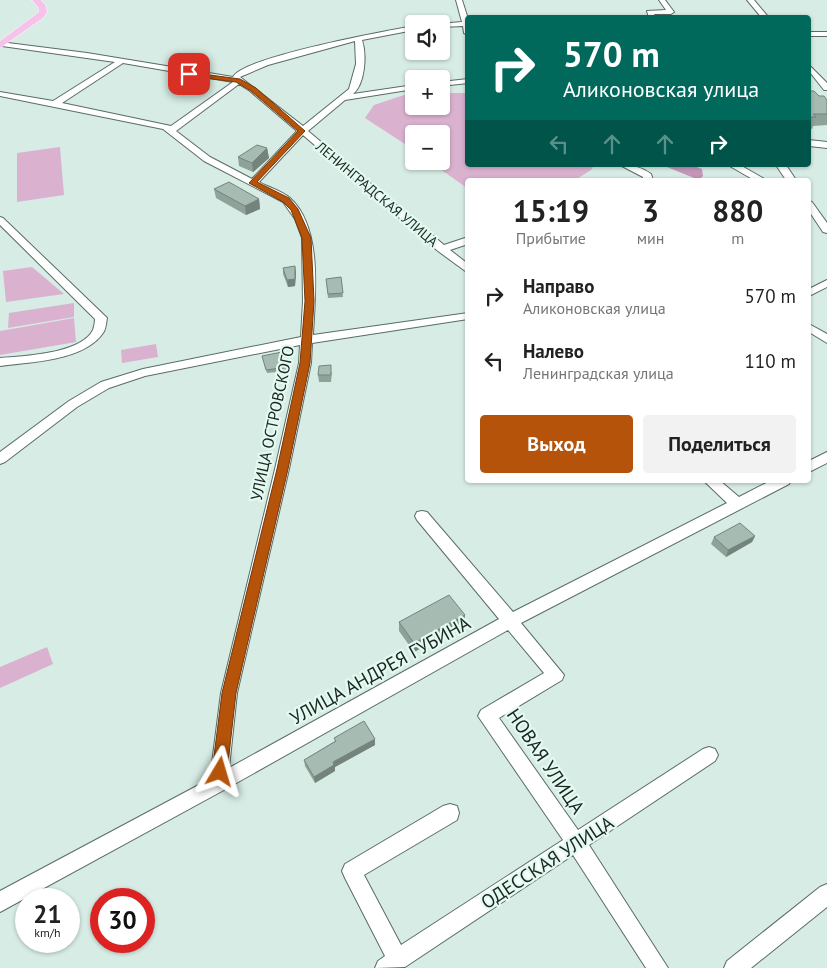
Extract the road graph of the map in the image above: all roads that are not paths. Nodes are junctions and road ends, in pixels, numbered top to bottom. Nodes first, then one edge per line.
1 (36, 0) edge
2 (459, 0) edge
3 (662, 0) edge
4 (750, 0) edge
5 (651, 15) edge
6 (763, 15) edge
7 (465, 21) edge
8 (450, 24) edge
9 (465, 24) edge
10 (405, 30) edge
11 (811, 34) edge
12 (827, 34) edge
13 (358, 38) junction
14 (1, 45) edge
15 (121, 61) junction
16 (811, 69) edge
17 (238, 80) junction
18 (465, 80) edge
19 (450, 83) edge
20 (405, 88) edge
21 (827, 88) edge
22 (0, 94) edge
23 (343, 98) junction
24 (55, 104) junction
25 (171, 130) junction
26 (302, 131) junction
27 (811, 143) edge
28 (827, 145) edge
29 (630, 167) edge
30 (737, 167) edge
31 (648, 178) edge
32 (756, 178) edge
33 (252, 183) junction
34 (811, 207) edge
35 (0, 220) edge
36 (827, 230) edge
37 (465, 241) edge
38 (442, 248) junction
39 (465, 267) edge
40 (827, 283) edge
41 (811, 292) edge
42 (465, 316) edge
43 (811, 328) edge
44 (827, 339) edge
45 (306, 340) junction
46 (0, 362) edge
47 (827, 457) edge
48 (0, 459) edge
49 (811, 466) edge
50 (714, 483) edge
51 (778, 483) edge
52 (738, 504) junction
53 (422, 516) dead end
54 (510, 621) junction
55 (709, 755) dead end
56 (218, 784) junction
57 (450, 813) dead end
58 (576, 843) junction
59 (827, 894) edge
60 (0, 902) edge
61 (392, 964) edge
62 (658, 968) edge
63 (734, 968) edge

1 - 14 main road
2 - 7 street
3 - 5 street
4 - 6 street
8 - 9 street
10 - 13 street
11 - 12 street
13 - 17 street
13 - 23 street
14 - 15 street, ЛЕНИНГРАДСКАЯ УЛИЦА
15 - 17 street, ЛЕНИНГРАДСКАЯ УЛИЦА
15 - 24 street
16 - 21 street
17 - 25 street
17 - 26 street, ЛЕНИНГРАДСКАЯ УЛИЦА
18 - 19 street
20 - 23 street
22 - 24 street, УЛИЦА ОСТРОВСКОГО
23 - 26 street
24 - 25 street, УЛИЦА ОСТРОВСКОГО
25 - 33 street, УЛИЦА ОСТРОВСКОГО
26 - 33 street
26 - 38 street, ЛЕНИНГРАДСКАЯ УЛИЦА
27 - 28 street
29 - 31 street
30 - 32 street
33 - 45 street, УЛИЦА ОСТРОВСКОГО
34 - 36 street
35 - 46 street
37 - 38 street
38 - 39 street, ЛЕНИНГРАДСКАЯ УЛИЦА
40 - 41 street
42 - 45 street
43 - 44 street
45 - 48 street
45 - 56 street, УЛИЦА ОСТРОВСКОГО
47 - 49 street
50 - 52 street
51 - 52 street, УЛИЦА АНДРЕЯ ГУБИНА
52 - 54 street, УЛИЦА АНДРЕЯ ГУБИНА
53 - 54 street, НОВАЯ УЛИЦА
54 - 56 street, УЛИЦА АНДРЕЯ ГУБИНА
54 - 58 street, НОВАЯ УЛИЦА
55 - 58 street, ОДЕССКАЯ УЛИЦА
56 - 60 street, УЛИЦА АНДРЕЯ ГУБИНА
57 - 61 street
58 - 61 street, ОДЕССКАЯ УЛИЦА
58 - 62 street, НОВАЯ УЛИЦА
59 - 63 street

